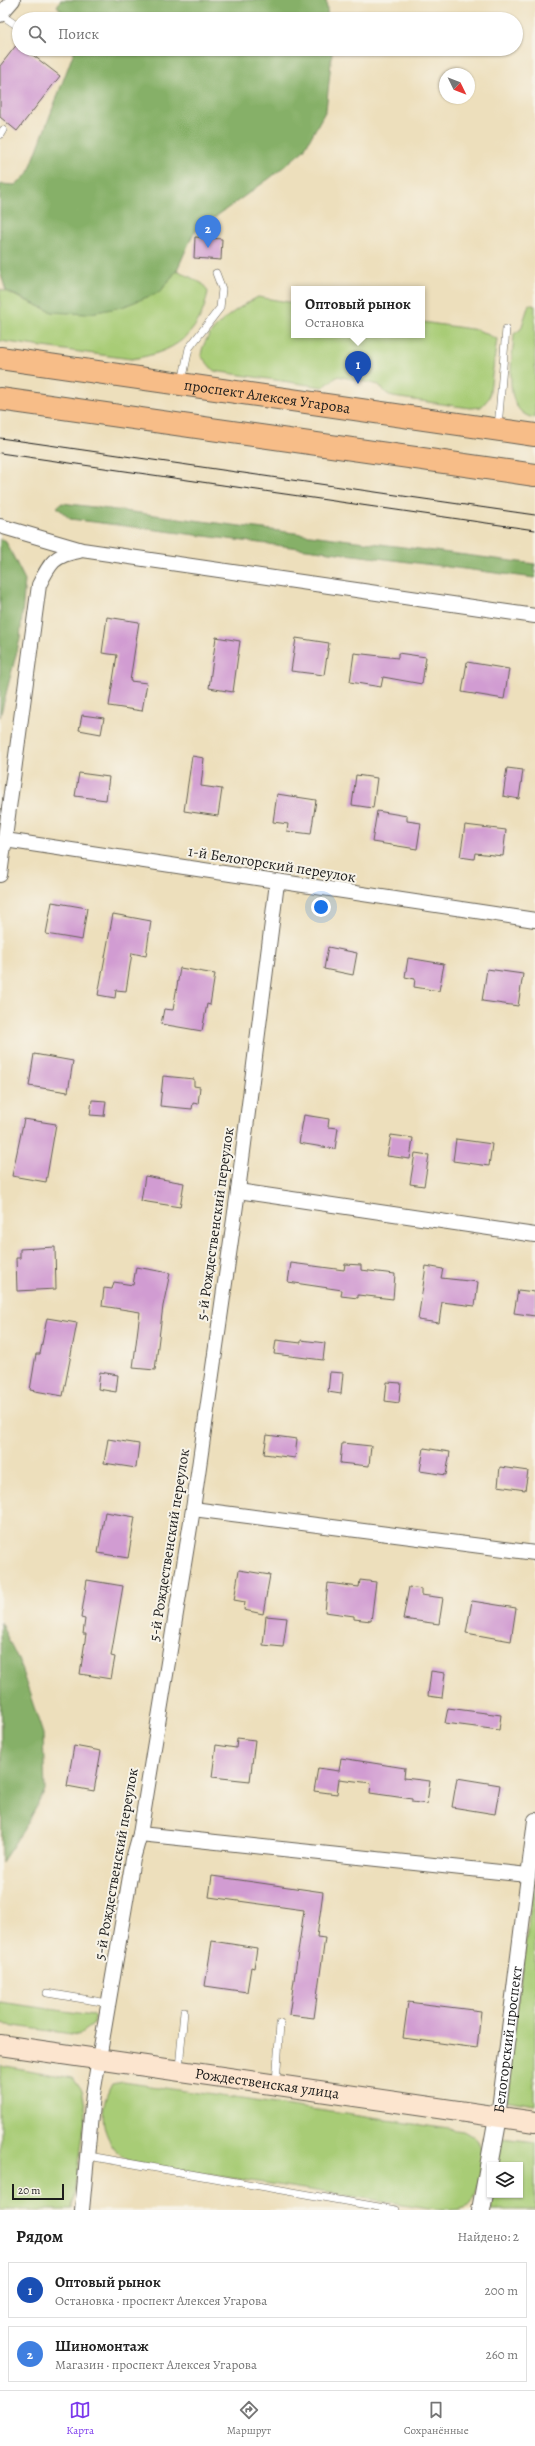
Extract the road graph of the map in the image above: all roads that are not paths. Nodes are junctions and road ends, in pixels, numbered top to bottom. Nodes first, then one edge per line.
1 (13, 0) edge
2 (0, 14) edge
3 (12, 22) edge
4 (216, 273) dead end
5 (506, 329) dead end
6 (0, 358) edge
7 (182, 384) junction
8 (0, 399) edge
9 (498, 430) junction
10 (535, 435) edge
11 (535, 475) edge
12 (0, 526) edge
13 (82, 550) junction
14 (535, 616) edge
15 (5, 840) junction
16 (0, 875) edge
17 (277, 882) junction
18 (535, 920) edge
19 (238, 1191) junction
20 (535, 1235) edge
21 (192, 1509) junction
22 (535, 1553) edge
23 (535, 1820) edge
24 (140, 1834) junction
25 (528, 1875) junction
26 (47, 1993) dead end
27 (108, 2003) junction
28 (184, 2011) dead end
29 (280, 2024) dead end
30 (0, 2045) edge
31 (100, 2059) junction
32 (179, 2069) junction
33 (275, 2085) junction
34 (498, 2117) junction
35 (535, 2122) edge
36 (88, 2156) junction
37 (82, 2210) edge
38 (396, 2210) edge
39 (481, 2210) edge

1 - 2 street
2 - 3 lane
4 - 7 lane
5 - 9 lane
6 - 7 main road, проспект Алексея Угарова
7 - 9 main road, проспект Алексея Угарова
8 - 11 main road
9 - 10 main road, проспект Алексея Угарова
12 - 13 street
13 - 14 street
13 - 15 street
15 - 16 street
15 - 17 street, 1-й Белогорский переулок
17 - 18 street, 1-й Белогорский переулок
17 - 19 street, 5-й Рождественский переулок
19 - 20 street
19 - 21 street, 5-й Рождественский переулок
21 - 22 street
21 - 24 street, 5-й Рождественский переулок
23 - 25 street, Белогорский проспект
24 - 25 street
24 - 27 street, 5-й Рождественский переулок
25 - 34 street, Белогорский проспект
26 - 27 lane
27 - 31 street, 5-й Рождественский переулок
28 - 32 lane
29 - 33 lane
30 - 31 main road, Рождественская улица
31 - 32 main road, Рождественская улица
31 - 36 street, 5-й Рождественский переулок
32 - 33 main road, Рождественская улица
33 - 34 main road, Рождественская улица
34 - 35 main road, Рождественская улица
34 - 39 street, Белогорский проспект
36 - 37 street, 5-й Рождественский переулок
36 - 38 lane

